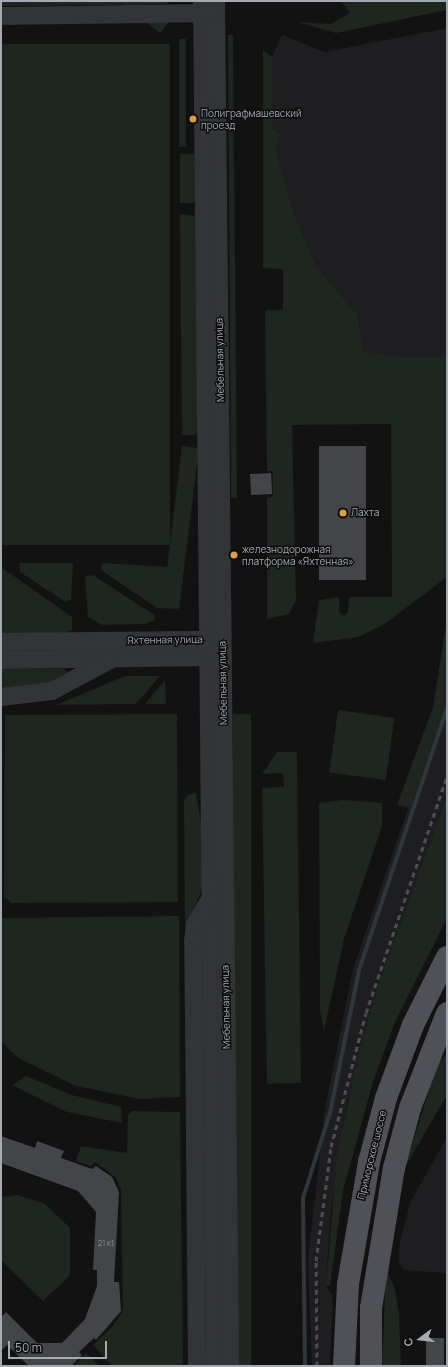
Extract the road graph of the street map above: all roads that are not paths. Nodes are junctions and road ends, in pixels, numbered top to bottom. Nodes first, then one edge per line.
1 (209, 7) edge
2 (1, 16) edge
3 (1, 642) edge
4 (214, 648) junction
5 (112, 659) junction
6 (1, 660) edge
7 (1, 697) edge
8 (211, 896) junction
9 (447, 957) edge
10 (447, 1013) edge
11 (197, 1366) edge
12 (215, 1366) edge
13 (230, 1366) edge
14 (344, 1366) edge
15 (371, 1366) edge

1 - 2 street
1 - 4 street, Мебельная улица
3 - 4 street, Яхтенная улица
4 - 5 street, Яхтенная улица
4 - 8 street, Мебельная улица
4 - 13 street, Мебельная улица
5 - 6 street, Яхтенная улица
5 - 7 street
8 - 11 street
8 - 12 street, Мебельная улица
9 - 14 main road, Приморское шоссе
10 - 15 main road

